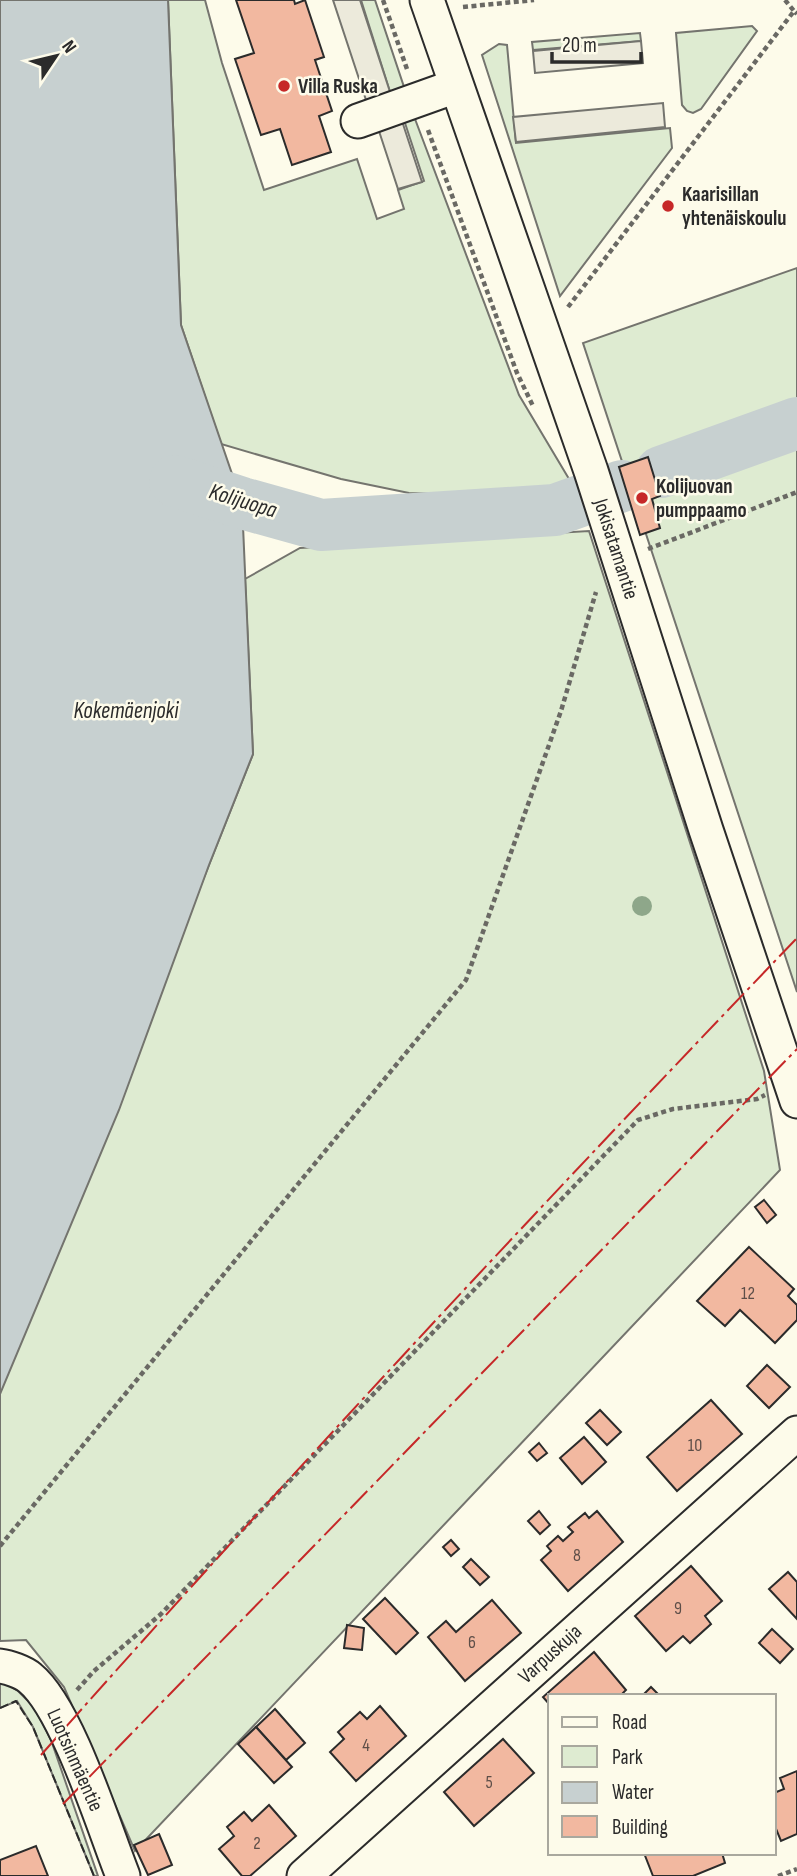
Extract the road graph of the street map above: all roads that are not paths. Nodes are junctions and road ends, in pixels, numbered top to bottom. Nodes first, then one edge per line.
1 (443, 4) edge
2 (456, 86) junction
3 (358, 121) dead end
4 (794, 1092) edge
5 (797, 1433) edge
6 (1, 1666) edge
7 (123, 1876) edge
8 (304, 1876) edge

1 - 2 street, Jokisatamantie
2 - 3 street
2 - 4 street, Jokisatamantie
5 - 8 street, Varpuskuja
6 - 7 street, Luotsinmäentie

